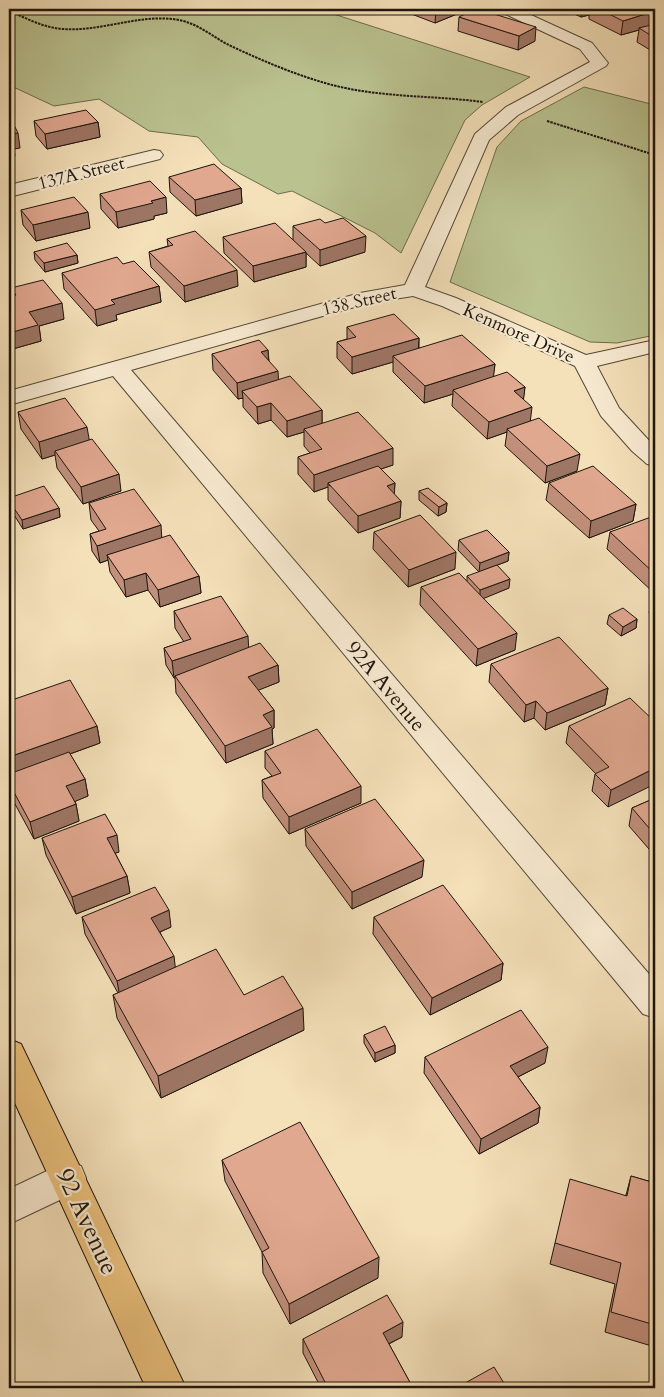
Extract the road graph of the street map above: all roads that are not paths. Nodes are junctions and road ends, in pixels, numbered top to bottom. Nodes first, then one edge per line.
1 (506, 9) edge
2 (154, 155) dead end
3 (9, 191) edge
4 (414, 290) junction
5 (655, 346) edge
6 (584, 362) junction
7 (117, 367) junction
8 (9, 398) edge
9 (655, 459) edge
10 (655, 1004) edge
11 (9, 1054) edge
12 (68, 1178) junction
13 (9, 1207) edge
14 (166, 1388) edge

1 - 4 street, 138 Street
2 - 3 street, 137A Street
4 - 6 street, Kenmore Drive
4 - 7 street, 138 Street
5 - 6 street, Kenmore Drive
6 - 9 street
7 - 8 street, 138 Street
7 - 10 street, 92A Avenue
11 - 12 main road, 92 Avenue
12 - 13 street
12 - 14 main road, 92 Avenue

